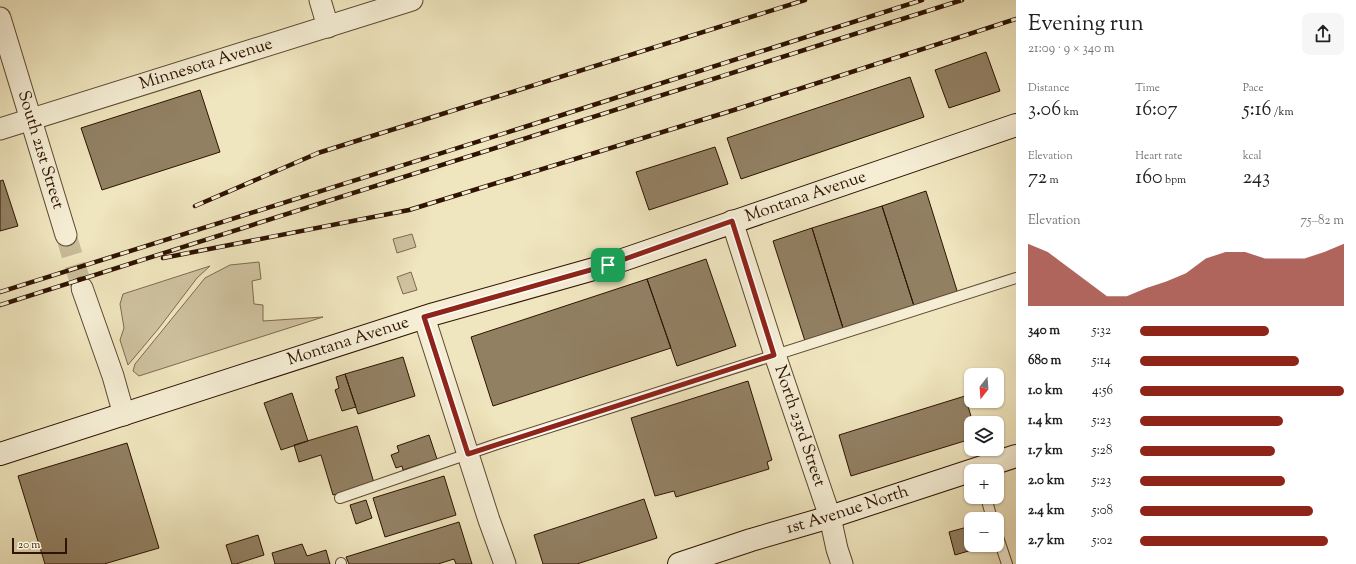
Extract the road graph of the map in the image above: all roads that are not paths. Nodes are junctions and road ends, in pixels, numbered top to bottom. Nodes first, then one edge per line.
1 (320, 0) edge
2 (412, 0) edge
3 (0, 18) edge
4 (328, 27) junction
5 (30, 119) junction
6 (1016, 125) edge
7 (0, 129) edge
8 (732, 221) junction
9 (66, 235) tunnel mouth
10 (1016, 278) edge
11 (82, 288) tunnel mouth
12 (424, 317) junction
13 (774, 355) junction
14 (124, 415) junction
15 (0, 454) edge
16 (468, 454) junction
17 (1016, 456) edge
18 (993, 464) edge
19 (964, 474) edge
20 (340, 498) dead end
21 (830, 517) junction
22 (1003, 552) edge
23 (505, 564) edge
24 (679, 564) edge
25 (842, 564) edge
26 (1007, 564) edge

1 - 4 street
2 - 4 street, Minnesota Avenue
3 - 5 street, South 21st Street
4 - 5 street, Minnesota Avenue
5 - 7 street, Minnesota Avenue
5 - 9 street, South 21st Street
6 - 8 main road, Montana Avenue
8 - 12 main road, Montana Avenue
8 - 13 street, North 23rd Street
10 - 13 lane
11 - 14 street
12 - 14 main road, Montana Avenue
12 - 16 street
13 - 16 lane
13 - 21 street, North 23rd Street
14 - 15 main road, Montana Avenue
16 - 20 lane
16 - 23 street
17 - 18 main road, 1st Avenue North
19 - 21 main road, 1st Avenue North
21 - 24 main road, 1st Avenue North
21 - 25 street, North 23rd Street
22 - 26 lane

